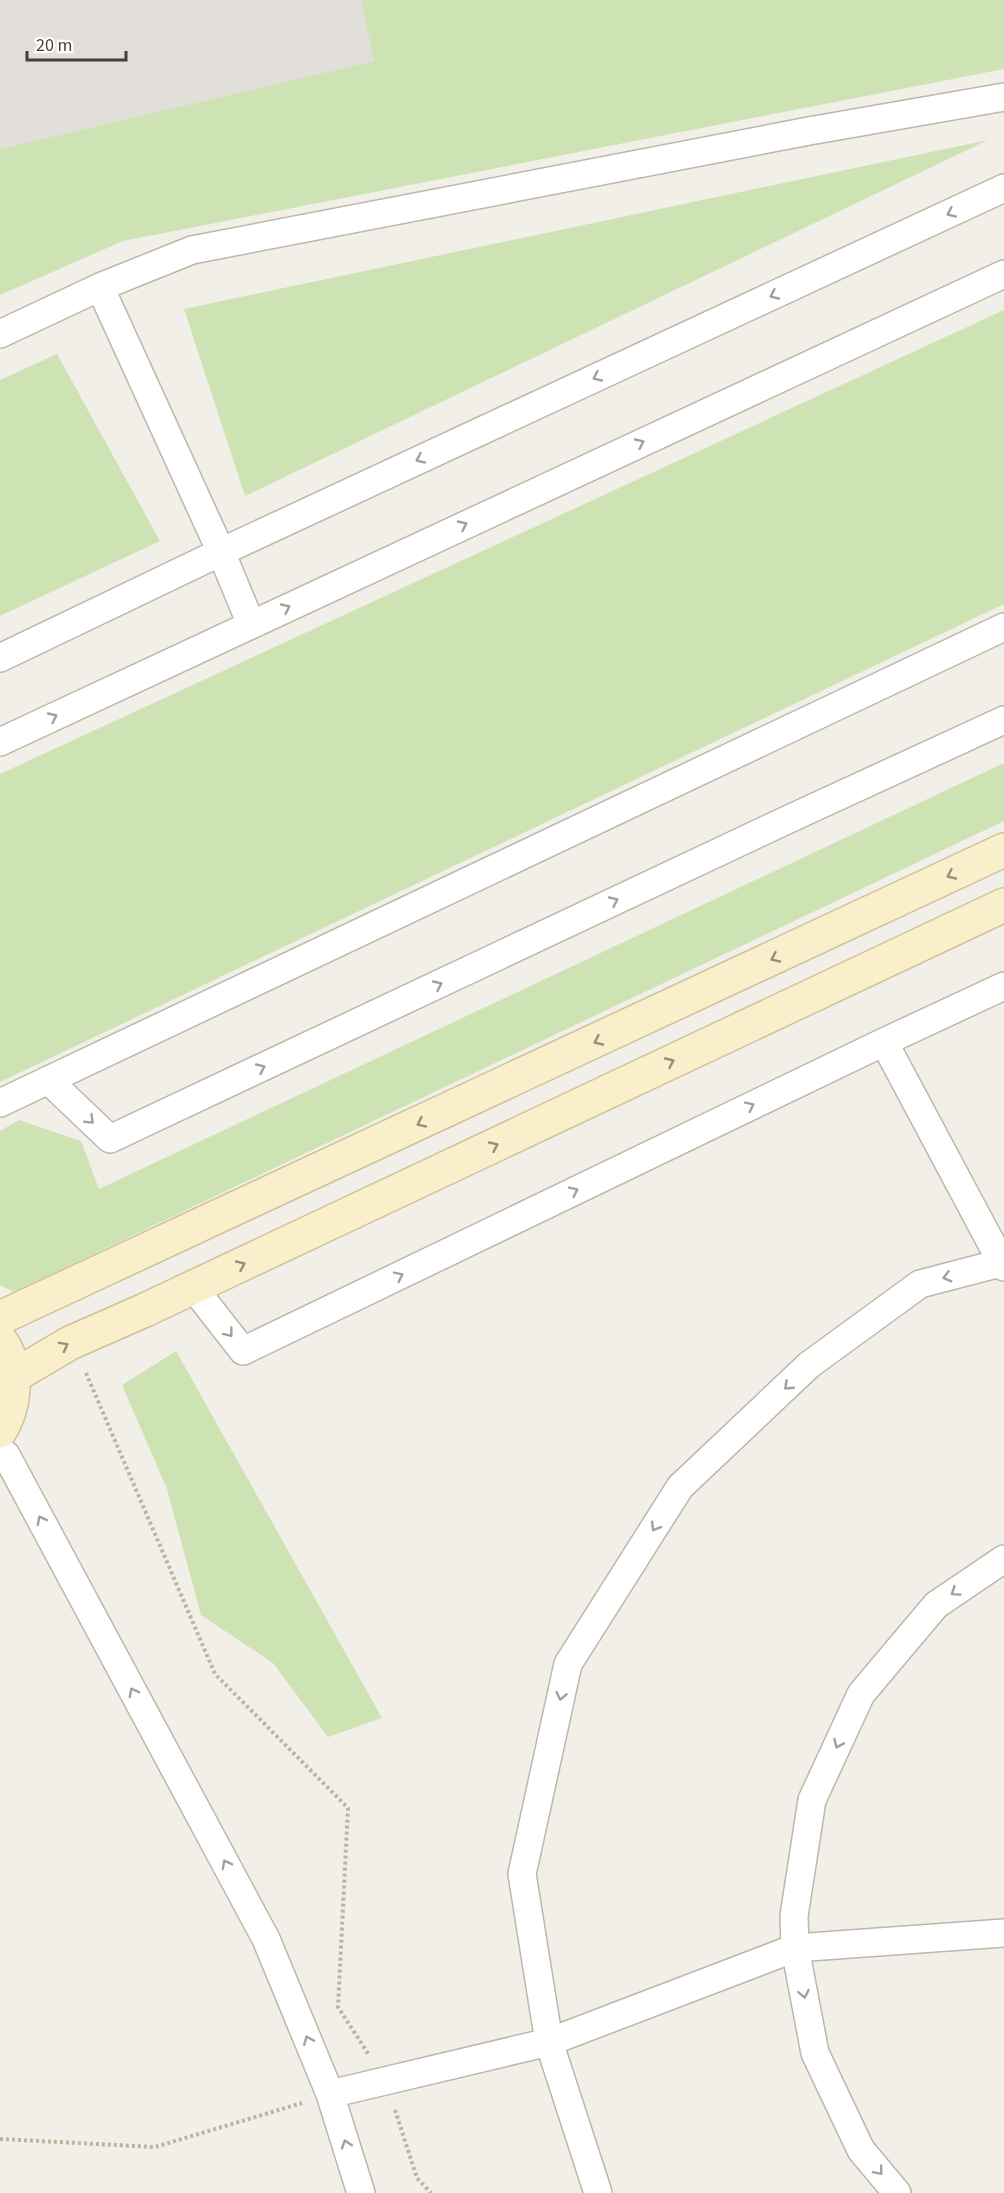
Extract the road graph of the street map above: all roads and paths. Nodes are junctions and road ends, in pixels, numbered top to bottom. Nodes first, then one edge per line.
1 (1004, 97) edge
2 (1004, 188) edge
3 (1004, 274) edge
4 (100, 286) junction
5 (0, 334) edge
6 (221, 552) junction
7 (251, 624) junction
8 (1004, 627) edge
9 (0, 658) edge
10 (1004, 720) edge
11 (0, 742) edge
12 (1004, 850) edge
13 (1004, 905) edge
14 (1004, 986) edge
15 (884, 1041) junction
16 (48, 1080) junction
17 (0, 1102) edge
18 (1003, 1264) edge
19 (193, 1287) junction
20 (0, 1318) edge
21 (0, 1340) edge
22 (70, 1342) junction
23 (14, 1376) junction
24 (0, 1431) edge
25 (0, 1450) edge
26 (1004, 1559) edge
27 (1004, 1933) edge
28 (795, 1948) junction
29 (549, 2042) junction
30 (386, 2082) junction
31 (330, 2094) junction
32 (0, 2139) edge
33 (362, 2193) edge
34 (431, 2193) edge
35 (598, 2193) edge
36 (897, 2193) edge

1 - 4 street
2 -> 6 street
7 -> 3 street
4 - 5 street
4 - 6 street
6 - 7 street
6 - 9 street
11 -> 7 street
8 - 16 street
16 -> 10 street
12 -> 20 street
19 -> 13 street
14 - 15 street
15 - 18 street
19 -> 15 street
16 - 17 street
18 -> 29 street
19 - 22 street
21 - 23 street
23 -> 22 street
22 - 30 path
23 - 24 street
31 -> 25 street
26 -> 28 street
27 - 28 street
28 - 29 street
28 -> 36 street
29 - 30 street
29 - 35 street
30 - 31 street
30 - 34 path
31 - 32 path
33 -> 31 street

